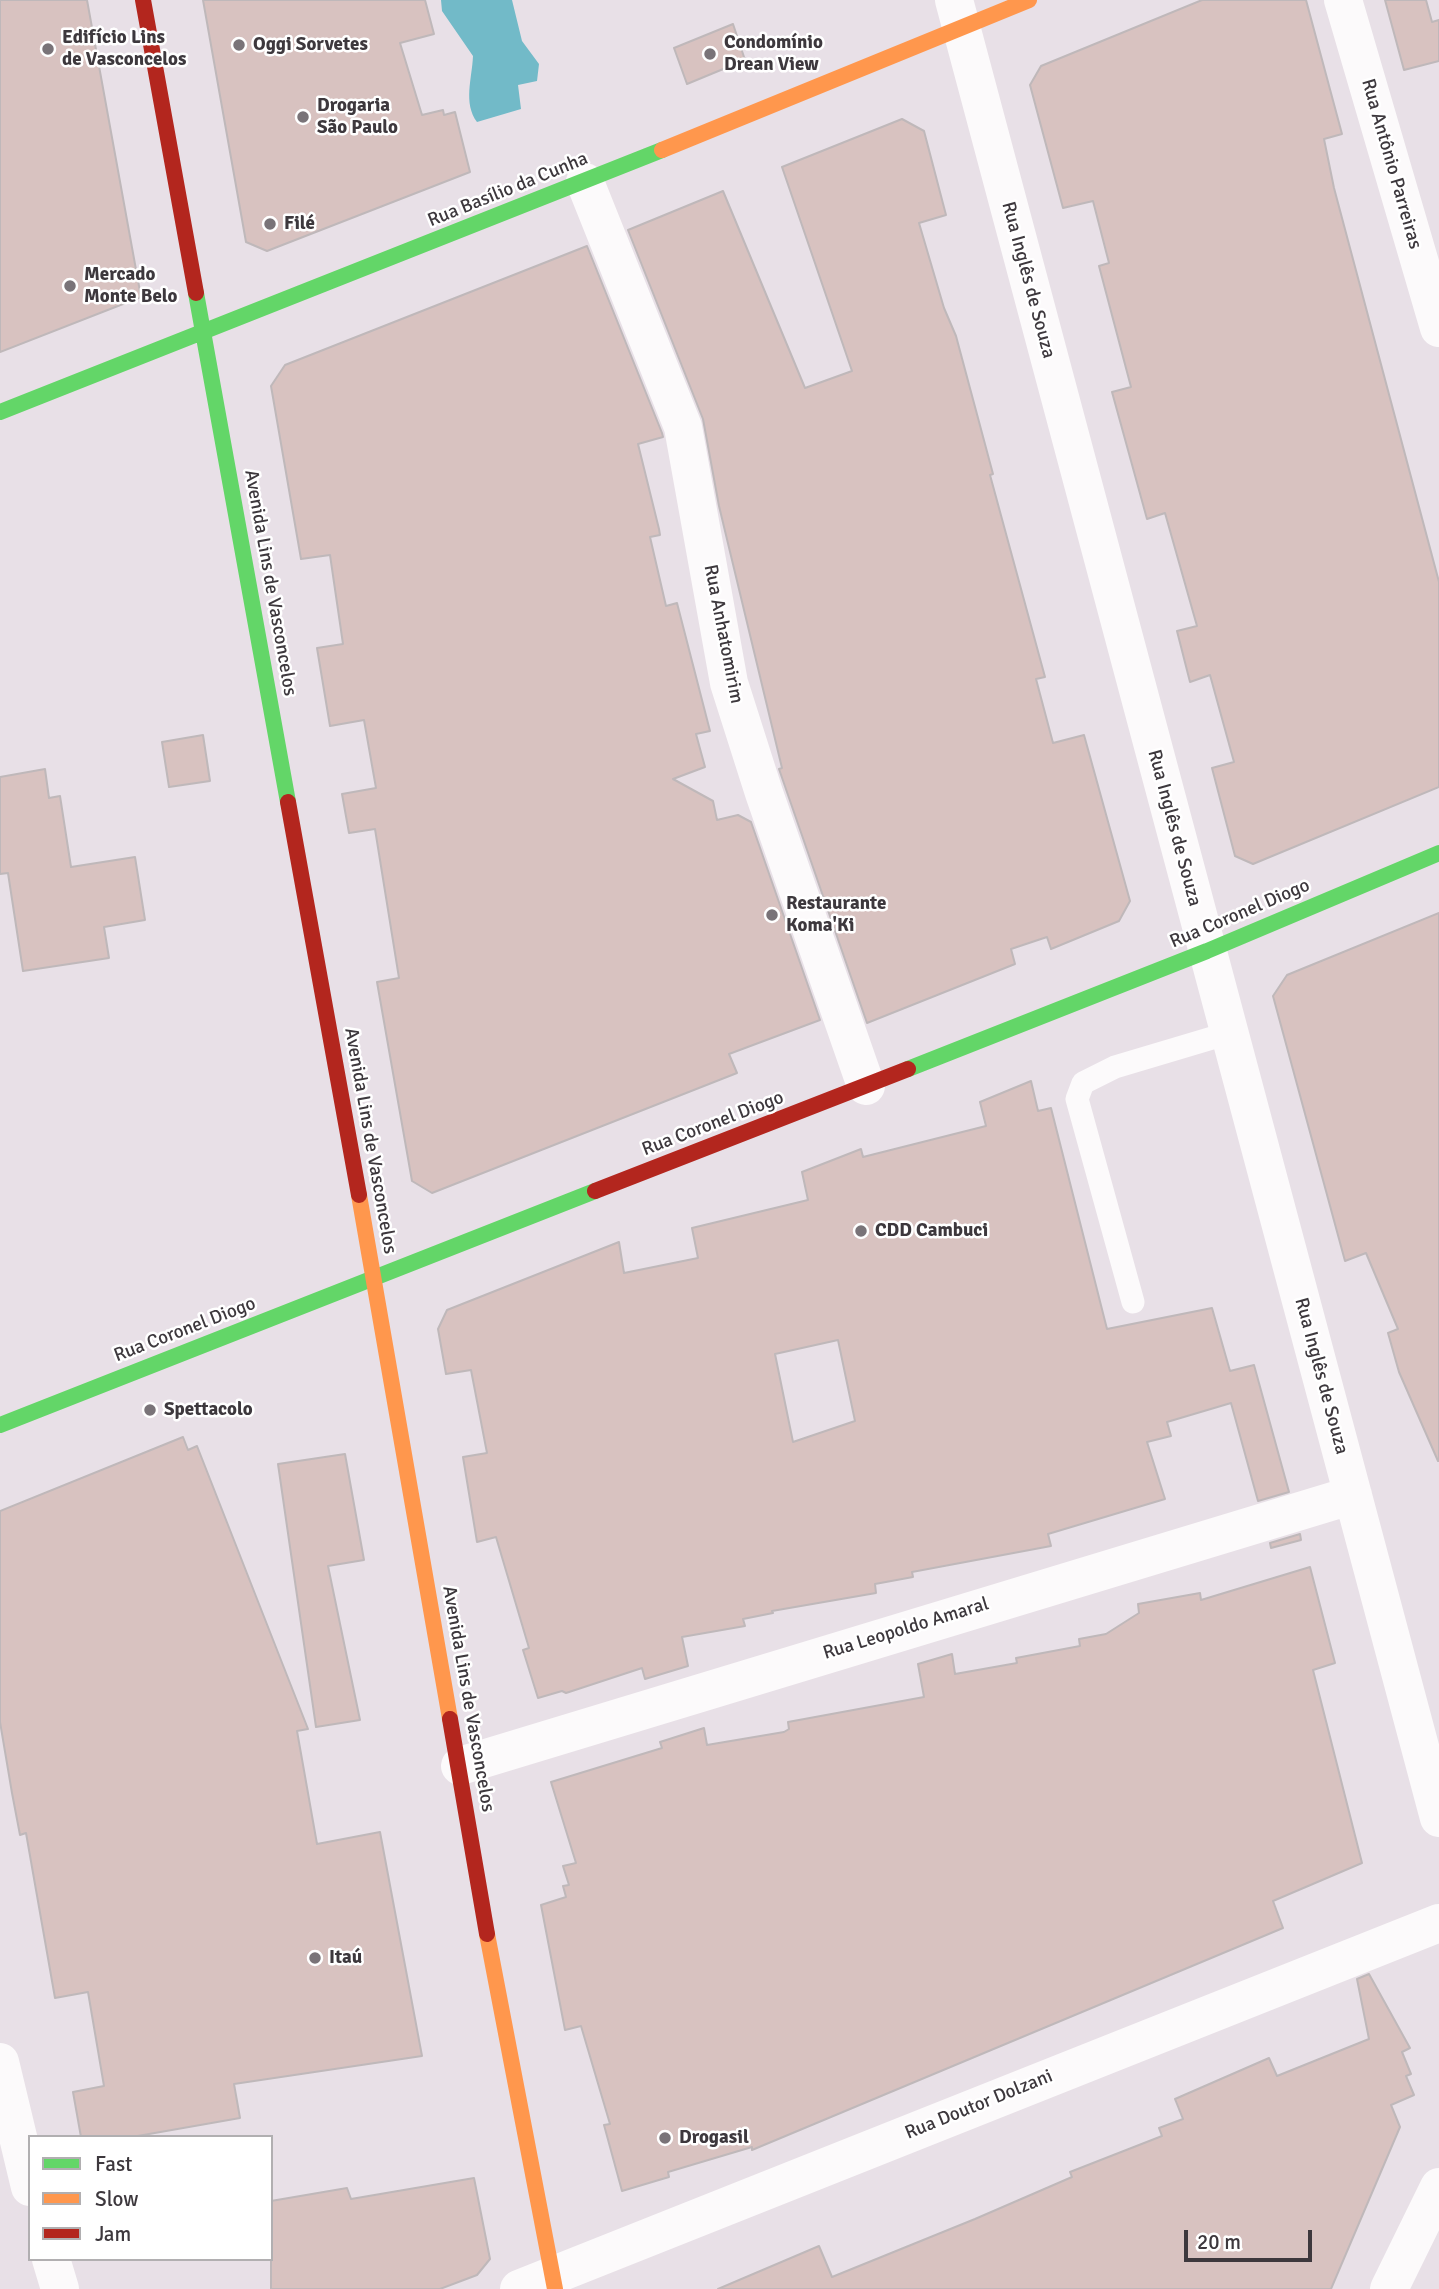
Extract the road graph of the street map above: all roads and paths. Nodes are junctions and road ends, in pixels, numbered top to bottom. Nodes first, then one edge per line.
1 (143, 0) edge
2 (1030, 0) edge
3 (1343, 0) edge
4 (957, 14) edge
5 (585, 182) junction
6 (1439, 328) edge
7 (204, 331) junction
8 (0, 412) edge
9 (1439, 853) edge
10 (1207, 951) junction
11 (1229, 1032) junction
12 (866, 1086) junction
13 (374, 1279) junction
14 (1133, 1302) dead end
15 (2, 1420) edge
16 (1353, 1495) junction
17 (460, 1766) junction
18 (1439, 1818) edge
19 (1439, 1923) edge
20 (0, 2062) edge
21 (28, 2179) edge
22 (1439, 2187) edge
23 (52, 2261) edge
24 (542, 2285) edge
25 (60, 2289) edge
26 (1390, 2289) edge

1 - 7 street, Avenida Lins de Vasconcelos
2 - 4 street, Rua Basílio da Cunha
3 - 6 street, Rua Antônio Parreiras
4 - 5 street, Rua Basílio da Cunha
4 - 10 street, Rua Inglês de Souza
5 - 7 street, Rua Basílio da Cunha
5 - 12 street, Rua Anhatomirim
7 - 8 street, Rua Basílio da Cunha
7 - 13 street, Avenida Lins de Vasconcelos
9 - 10 street, Rua Coronel Diogo
10 - 11 street, Rua Inglês de Souza
10 - 12 street, Rua Coronel Diogo
11 - 14 lane
11 - 16 street, Rua Inglês de Souza
12 - 13 street, Rua Coronel Diogo
13 - 15 street, Rua Coronel Diogo
13 - 17 street, Avenida Lins de Vasconcelos
16 - 17 street, Rua Leopoldo Amaral
16 - 18 street, Rua Inglês de Souza
17 - 24 street, Avenida Lins de Vasconcelos
19 - 24 street, Rua Doutor Dolzani
20 - 21 street
22 - 26 street
23 - 25 street

